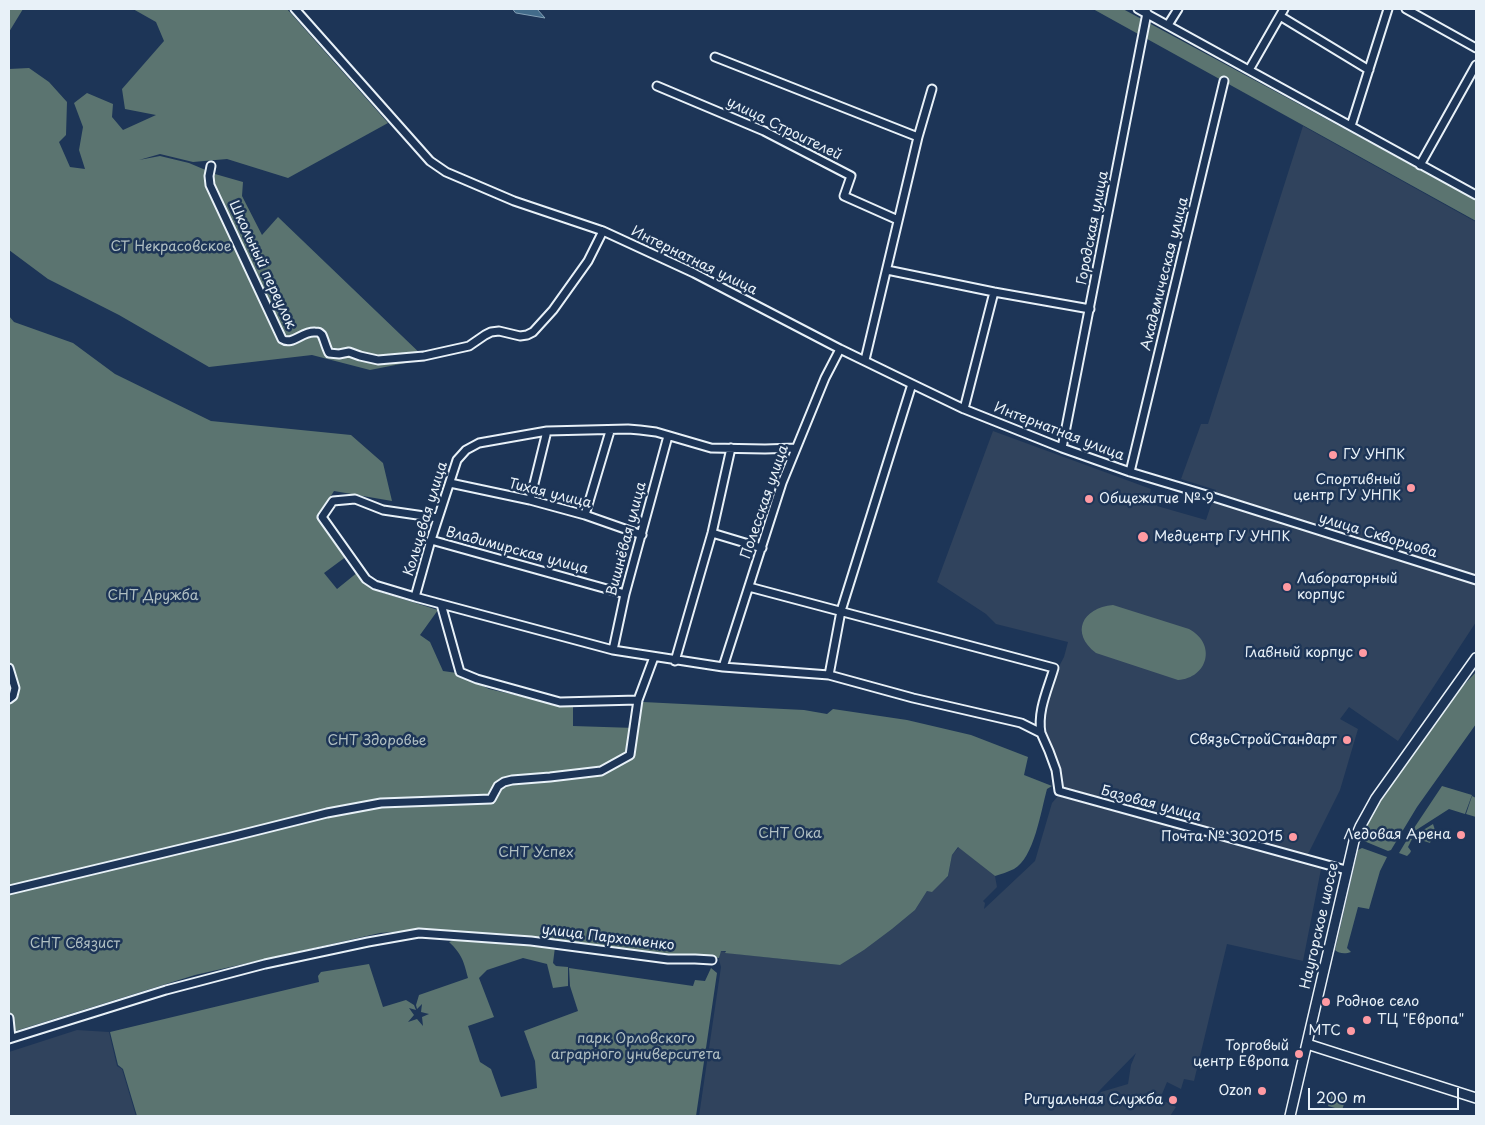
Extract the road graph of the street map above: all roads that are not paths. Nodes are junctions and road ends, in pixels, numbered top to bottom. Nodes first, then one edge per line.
1 (295, 9) edge
2 (1138, 9) edge
3 (1178, 9) edge
4 (1388, 9) edge
5 (1406, 9) edge
6 (1282, 12) edge
7 (1147, 14) junction
8 (1168, 25) junction
9 (1476, 48) edge
10 (715, 56) dead end
11 (1476, 64) edge
12 (1249, 70) junction
13 (1369, 70) junction
14 (1224, 81) dead end
15 (657, 86) dead end
16 (932, 89) dead end
17 (1351, 126) junction
18 (918, 137) junction
19 (1420, 165) junction
20 (210, 166) dead end
21 (1476, 196) edge
22 (898, 220) junction
23 (603, 231) junction
24 (887, 270) junction
25 (994, 292) junction
26 (1090, 309) junction
27 (840, 349) junction
28 (865, 360) junction
29 (912, 384) junction
30 (964, 409) junction
31 (547, 431) junction
32 (610, 431) junction
33 (668, 436) junction
34 (731, 448) junction
35 (796, 448) junction
36 (1062, 448) junction
37 (1130, 472) junction
38 (450, 483) junction
39 (530, 500) junction
40 (586, 515) junction
41 (438, 518) junction
42 (712, 533) junction
43 (642, 535) junction
44 (431, 540) junction
45 (762, 548) junction
46 (1476, 580) edge
47 (749, 587) junction
48 (625, 594) junction
49 (415, 597) junction
50 (441, 604) junction
51 (841, 611) junction
52 (613, 650) junction
53 (654, 657) junction
54 (1476, 658) edge
55 (675, 660) junction
56 (723, 667) junction
57 (9, 668) edge
58 (830, 675) junction
59 (9, 699) edge
60 (638, 700) junction
61 (1041, 733) junction
62 (1346, 870) junction
63 (9, 890) edge
64 (712, 960) dead end
65 (9, 1018) edge
66 (10, 1038) edge
67 (1307, 1044) junction
68 (1476, 1098) edge
69 (1290, 1116) edge

1 - 23 street, Интернатная улица
2 - 7 street
3 - 8 street
4 - 13 street
5 - 9 street
6 - 12 street
6 - 13 street
7 - 8 street
7 - 26 street, Городская улица
8 - 12 street
10 - 18 street
11 - 19 street
12 - 17 street
13 - 17 street
14 - 37 street, Академическая улица
15 - 22 street, улица Строителей
16 - 18 street
17 - 19 street
18 - 22 street
19 - 21 street
20 - 23 street, Школьный переулок
22 - 24 street
23 - 27 street, Интернатная улица
24 - 25 street
24 - 28 street
25 - 26 street
25 - 30 street
26 - 36 street, Городская улица
27 - 28 street, Интернатная улица
27 - 35 street, Полесская улица
28 - 29 street, Интернатная улица
29 - 30 street, Интернатная улица
29 - 51 street
30 - 36 street, Интернатная улица
31 - 32 street, Кольцевая улица
31 - 38 street, Кольцевая улица
31 - 39 street
32 - 33 street, Кольцевая улица
32 - 40 street
33 - 34 street, Кольцевая улица
33 - 43 street, Вишнёвая улица
34 - 35 street, Кольцевая улица
34 - 42 street
35 - 45 street, Полесская улица
36 - 37 street, Интернатная улица
37 - 46 street, улица Скворцова
38 - 39 street, Тихая улица
38 - 41 street, Кольцевая улица
39 - 40 street, Тихая улица
40 - 43 street, Тихая улица
41 - 44 street, Кольцевая улица
41 - 49 street
42 - 45 street
42 - 55 street
43 - 48 street, Вишнёвая улица
44 - 48 street, Владимирская улица
44 - 49 street, Кольцевая улица
45 - 47 street, Полесская улица
47 - 51 street
47 - 56 street, Полесская улица
48 - 52 street, Вишнёвая улица
49 - 50 street, Кольцевая улица
50 - 52 street, Кольцевая улица
50 - 60 street
51 - 58 street
51 - 61 street
52 - 53 street, Кольцевая улица
53 - 55 street, Кольцевая улица
53 - 60 street
54 - 62 main road, Наугорское шоссе
55 - 56 street, Кольцевая улица
56 - 58 street, Кольцевая улица
57 - 59 street
58 - 61 street, Кольцевая улица
60 - 63 street
61 - 62 street, Базовая улица
62 - 67 main road, Наугорское шоссе
64 - 66 street, улица Пархоменко
65 - 66 street
67 - 68 main road
67 - 69 main road, Наугорское шоссе

